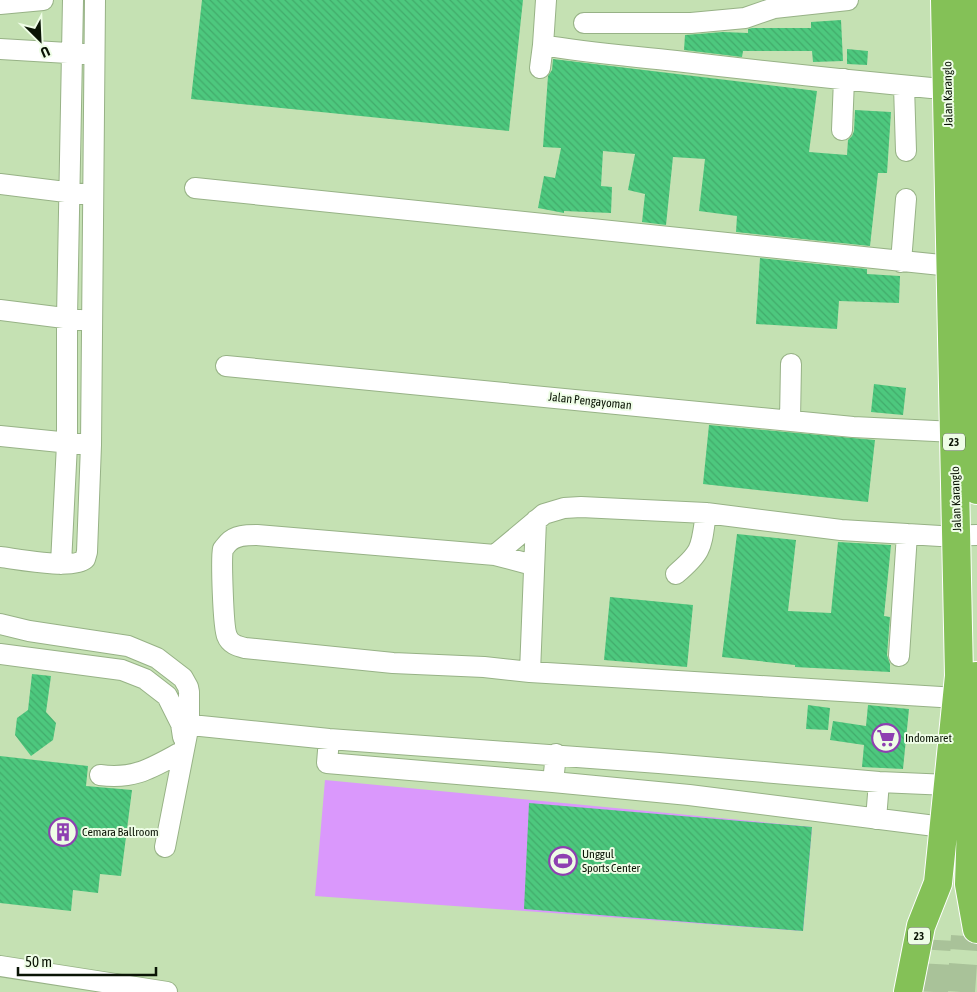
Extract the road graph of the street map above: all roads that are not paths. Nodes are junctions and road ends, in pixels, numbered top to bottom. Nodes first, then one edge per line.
1 (43, 0) edge
2 (73, 0) edge
3 (95, 0) edge
4 (546, 0) edge
5 (848, 0) edge
6 (946, 0) edge
7 (964, 0) edge
8 (0, 4) edge
9 (774, 4) edge
10 (584, 23) dead end
11 (543, 45) junction
12 (0, 49) edge
13 (972, 53) edge
14 (94, 54) junction
15 (72, 55) junction
16 (540, 68) dead end
17 (844, 79) junction
18 (904, 86) junction
19 (948, 88) junction
20 (842, 130) dead end
21 (906, 151) dead end
22 (0, 184) edge
23 (195, 188) dead end
24 (70, 192) junction
25 (93, 195) junction
26 (906, 199) dead end
27 (901, 262) junction
28 (951, 266) junction
29 (0, 310) edge
30 (67, 318) junction
31 (92, 322) junction
32 (975, 330) edge
33 (791, 364) dead end
34 (226, 366) dead end
35 (790, 420) junction
36 (955, 432) junction
37 (0, 436) edge
38 (68, 444) junction
39 (91, 444) junction
40 (977, 457) edge
41 (977, 490) edge
42 (706, 513) junction
43 (536, 520) junction
44 (907, 534) junction
45 (967, 535) edge
46 (496, 555) junction
47 (0, 557) edge
48 (61, 564) junction
49 (533, 565) junction
50 (676, 574) dead end
51 (977, 604) edge
52 (0, 624) edge
53 (128, 646) junction
54 (0, 654) edge
55 (899, 656) dead end
56 (976, 665) edge
57 (122, 670) junction
58 (530, 672) junction
59 (178, 674) junction
60 (167, 696) junction
61 (956, 698) junction
62 (185, 724) junction
63 (330, 739) junction
64 (183, 749) junction
65 (556, 754) junction
66 (659, 763) junction
67 (692, 765) junction
68 (100, 774) dead end
69 (553, 782) junction
70 (879, 782) junction
71 (949, 785) junction
72 (656, 792) junction
73 (689, 795) junction
74 (975, 808) edge
75 (876, 819) junction
76 (943, 827) junction
77 (165, 847) dead end
78 (938, 883) junction
79 (971, 933) tunnel mouth
80 (937, 940) tunnel mouth
81 (0, 966) edge
82 (167, 992) edge
83 (908, 992) edge

1 - 8 street
2 - 15 street
3 - 14 street
4 - 11 street
5 - 9 street
6 - 19 highway, Jalan Karanglo / 23
7 - 13 highway, Jalan Karanglo / 23
9 - 10 street
11 - 16 street
11 - 17 street
12 - 15 street
13 - 32 highway, Jalan Karanglo / 23
14 - 15 street
14 - 25 street
15 - 24 street
17 - 18 street
17 - 20 street
18 - 19 street
18 - 21 street
19 - 28 highway, Jalan Karanglo / 23
22 - 24 street
23 - 27 street
24 - 25 street
24 - 30 street
25 - 31 street
26 - 27 street
27 - 28 street
28 - 36 highway, Jalan Karanglo / 23
29 - 30 street
30 - 31 street
30 - 38 street
31 - 39 street
32 - 40 highway, Jalan Karanglo / 23
33 - 35 street
34 - 35 street, Jalan Pengayoman
35 - 36 street, Jalan Pengayoman
36 - 45 highway, Jalan Karanglo / 23
37 - 38 street
38 - 39 street
38 - 48 street
39 - 48 street
40 - 41 highway, Jalan Karanglo / 23
42 - 43 street
42 - 44 street
42 - 50 street
43 - 46 street
43 - 49 street
44 - 45 street
44 - 55 street
45 - 61 highway, Jalan Karanglo / 23
46 - 49 street
46 - 58 street
47 - 48 street
49 - 58 street
51 - 56 highway
52 - 53 street
53 - 57 street
53 - 59 street
54 - 57 street
56 - 74 highway
57 - 60 street
58 - 61 street
59 - 60 street
59 - 62 street
60 - 62 street
61 - 71 highway, Jalan Karanglo / 23
62 - 63 street
62 - 64 street
63 - 65 street
63 - 69 street
64 - 68 street
64 - 77 street
65 - 66 street
65 - 69 street
66 - 67 street
66 - 72 street
67 - 70 street
67 - 73 street
69 - 72 street
70 - 71 street
70 - 75 street
71 - 76 highway, Jalan Karanglo / 23
72 - 73 street
73 - 75 street
74 - 79 highway
75 - 76 street
76 - 78 highway, Jalan Karanglo / 23
78 - 80 highway, 23
78 - 83 highway, Jalan Karanglo / 23
81 - 82 street

